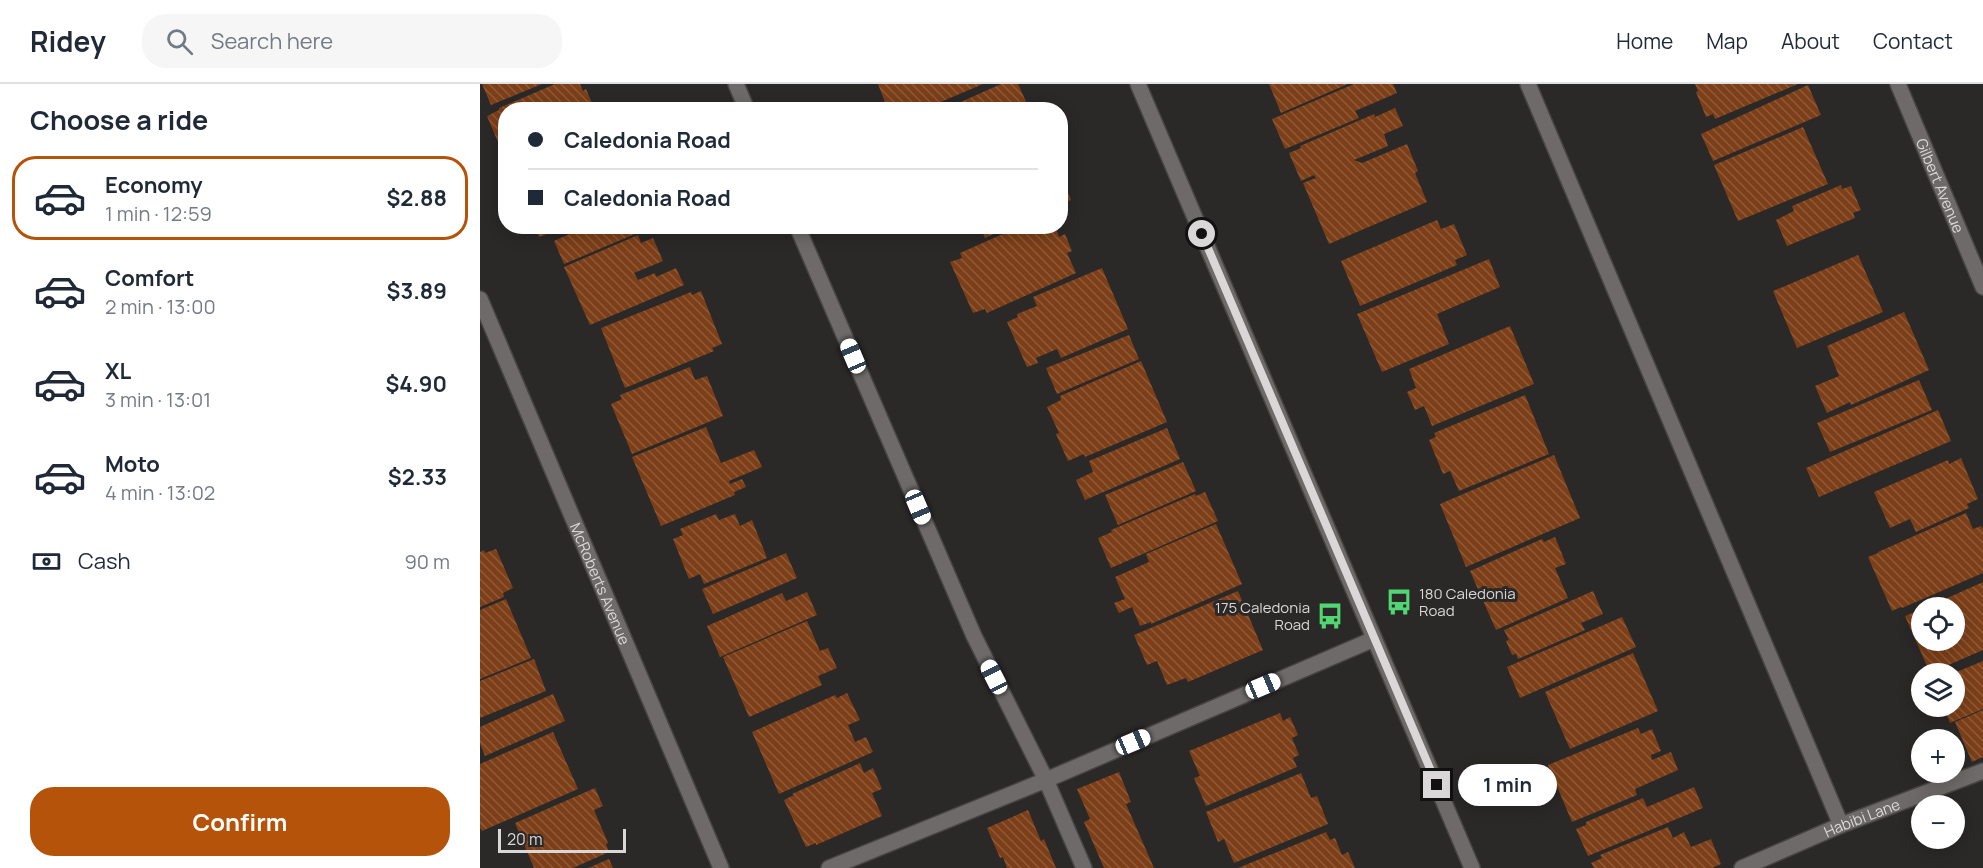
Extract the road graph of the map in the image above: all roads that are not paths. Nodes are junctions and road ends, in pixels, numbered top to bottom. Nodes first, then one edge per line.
1 (736, 84) edge
2 (1138, 84) edge
3 (1528, 84) edge
4 (1898, 84) edge
5 (744, 102) edge
6 (800, 234) edge
7 (1983, 286) edge
8 (480, 299) edge
9 (1374, 639) junction
10 (1983, 771) edge
11 (1046, 780) junction
12 (1841, 825) junction
13 (721, 868) edge
14 (829, 868) edge
15 (1084, 868) edge
16 (1472, 868) edge
17 (1742, 868) edge

1 - 5 street
2 - 9 street
3 - 12 street
4 - 7 street, Gilbert Avenue
6 - 11 street
8 - 13 street, McRoberts Avenue
9 - 11 street
9 - 16 street
10 - 12 street, Habibi Lane
11 - 14 street
11 - 15 street
12 - 17 street, Habibi Lane

